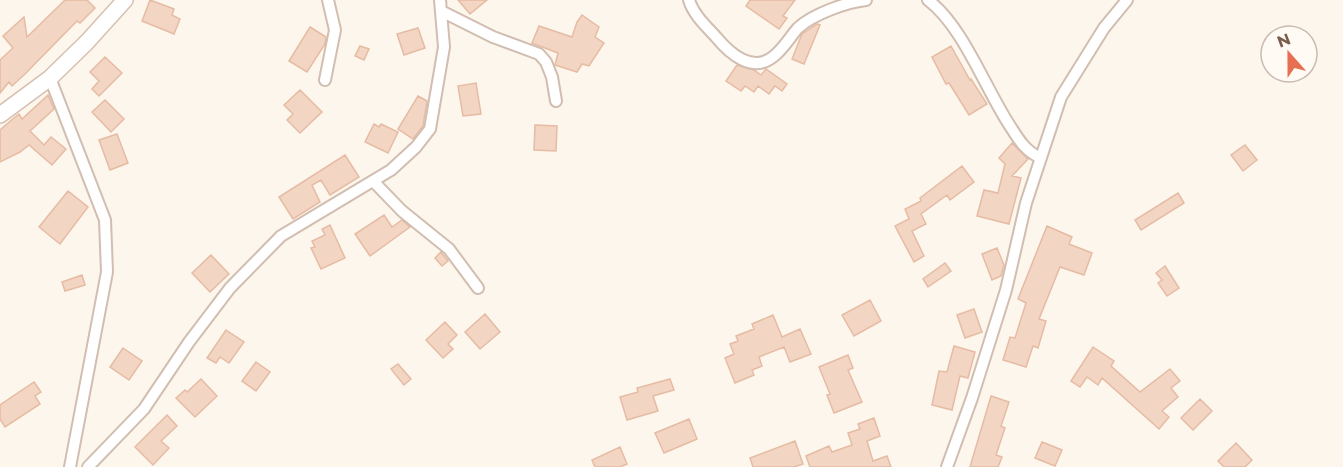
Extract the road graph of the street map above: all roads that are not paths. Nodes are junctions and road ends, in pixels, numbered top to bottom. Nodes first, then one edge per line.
1 (125, 0) edge
2 (328, 0) edge
3 (688, 0) edge
4 (866, 0) edge
5 (928, 0) edge
6 (1127, 0) edge
7 (440, 6) edge
8 (50, 78) junction
9 (325, 80) dead end
10 (556, 101) dead end
11 (0, 115) edge
12 (1041, 158) junction
13 (373, 181) junction
14 (478, 288) dead end
15 (70, 467) edge
16 (88, 467) edge
17 (947, 467) edge

1 - 8 main road
2 - 9 street
3 - 4 street
5 - 12 street
6 - 12 street
7 - 10 street
7 - 13 street
8 - 11 main road
8 - 15 street
12 - 17 street
13 - 14 street
13 - 16 street

